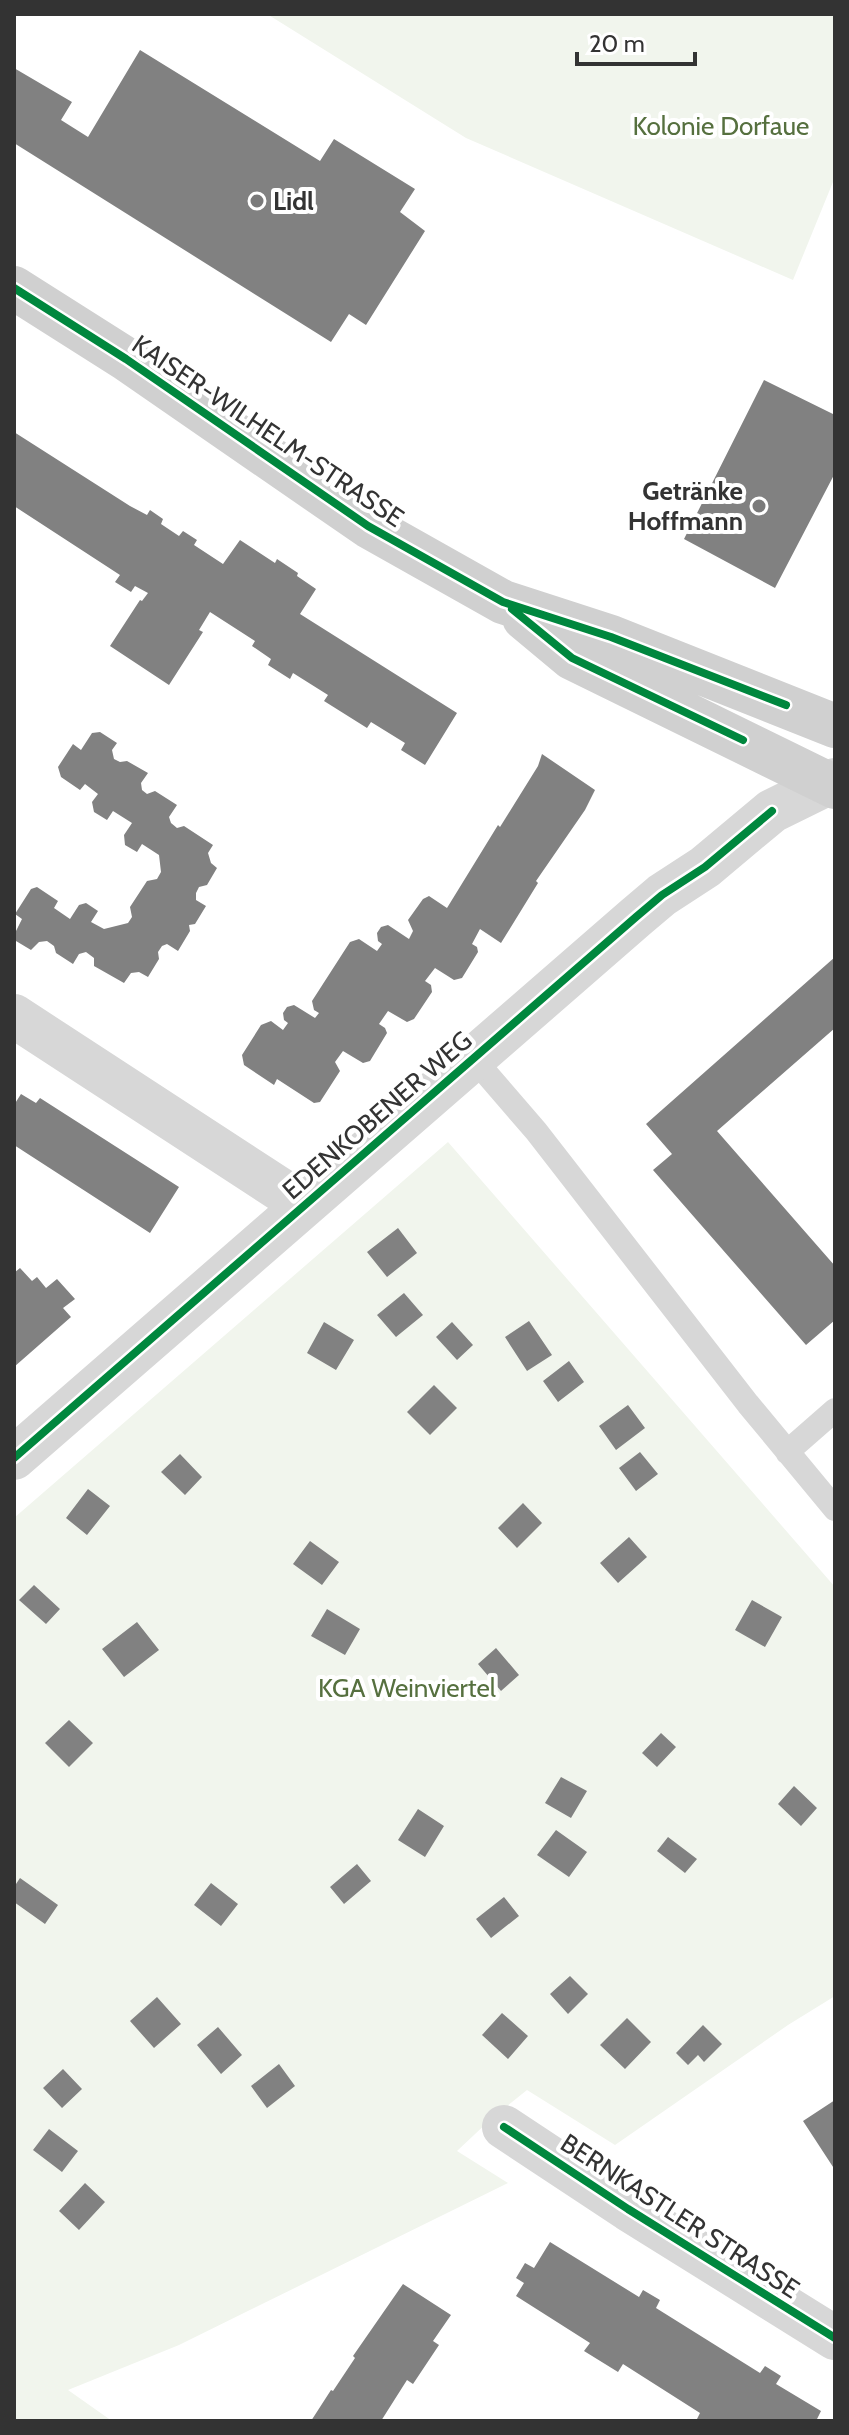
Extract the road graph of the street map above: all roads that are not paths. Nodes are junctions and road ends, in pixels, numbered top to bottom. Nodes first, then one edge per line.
1 (14, 288) edge
2 (503, 602) junction
3 (835, 726) edge
4 (833, 784) edge
5 (14, 1016) edge
6 (473, 1058) junction
7 (304, 1205) junction
8 (835, 1410) edge
9 (787, 1452) junction
10 (14, 1458) edge
11 (835, 1509) edge
12 (504, 2127) dead end
13 (835, 2338) edge

1 - 2 main road, KAISER-WILHELM-STRASSE
2 - 3 main road, KAISER-WILHELM-STRASSE
2 - 4 main road, KAISER-WILHELM-STRASSE
4 - 6 street, EDENKOBENER WEG
5 - 7 street
6 - 7 street, EDENKOBENER WEG
6 - 9 lane
7 - 10 street, EDENKOBENER WEG
8 - 9 lane
9 - 11 lane
12 - 13 street, BERNKASTLER STRASSE

